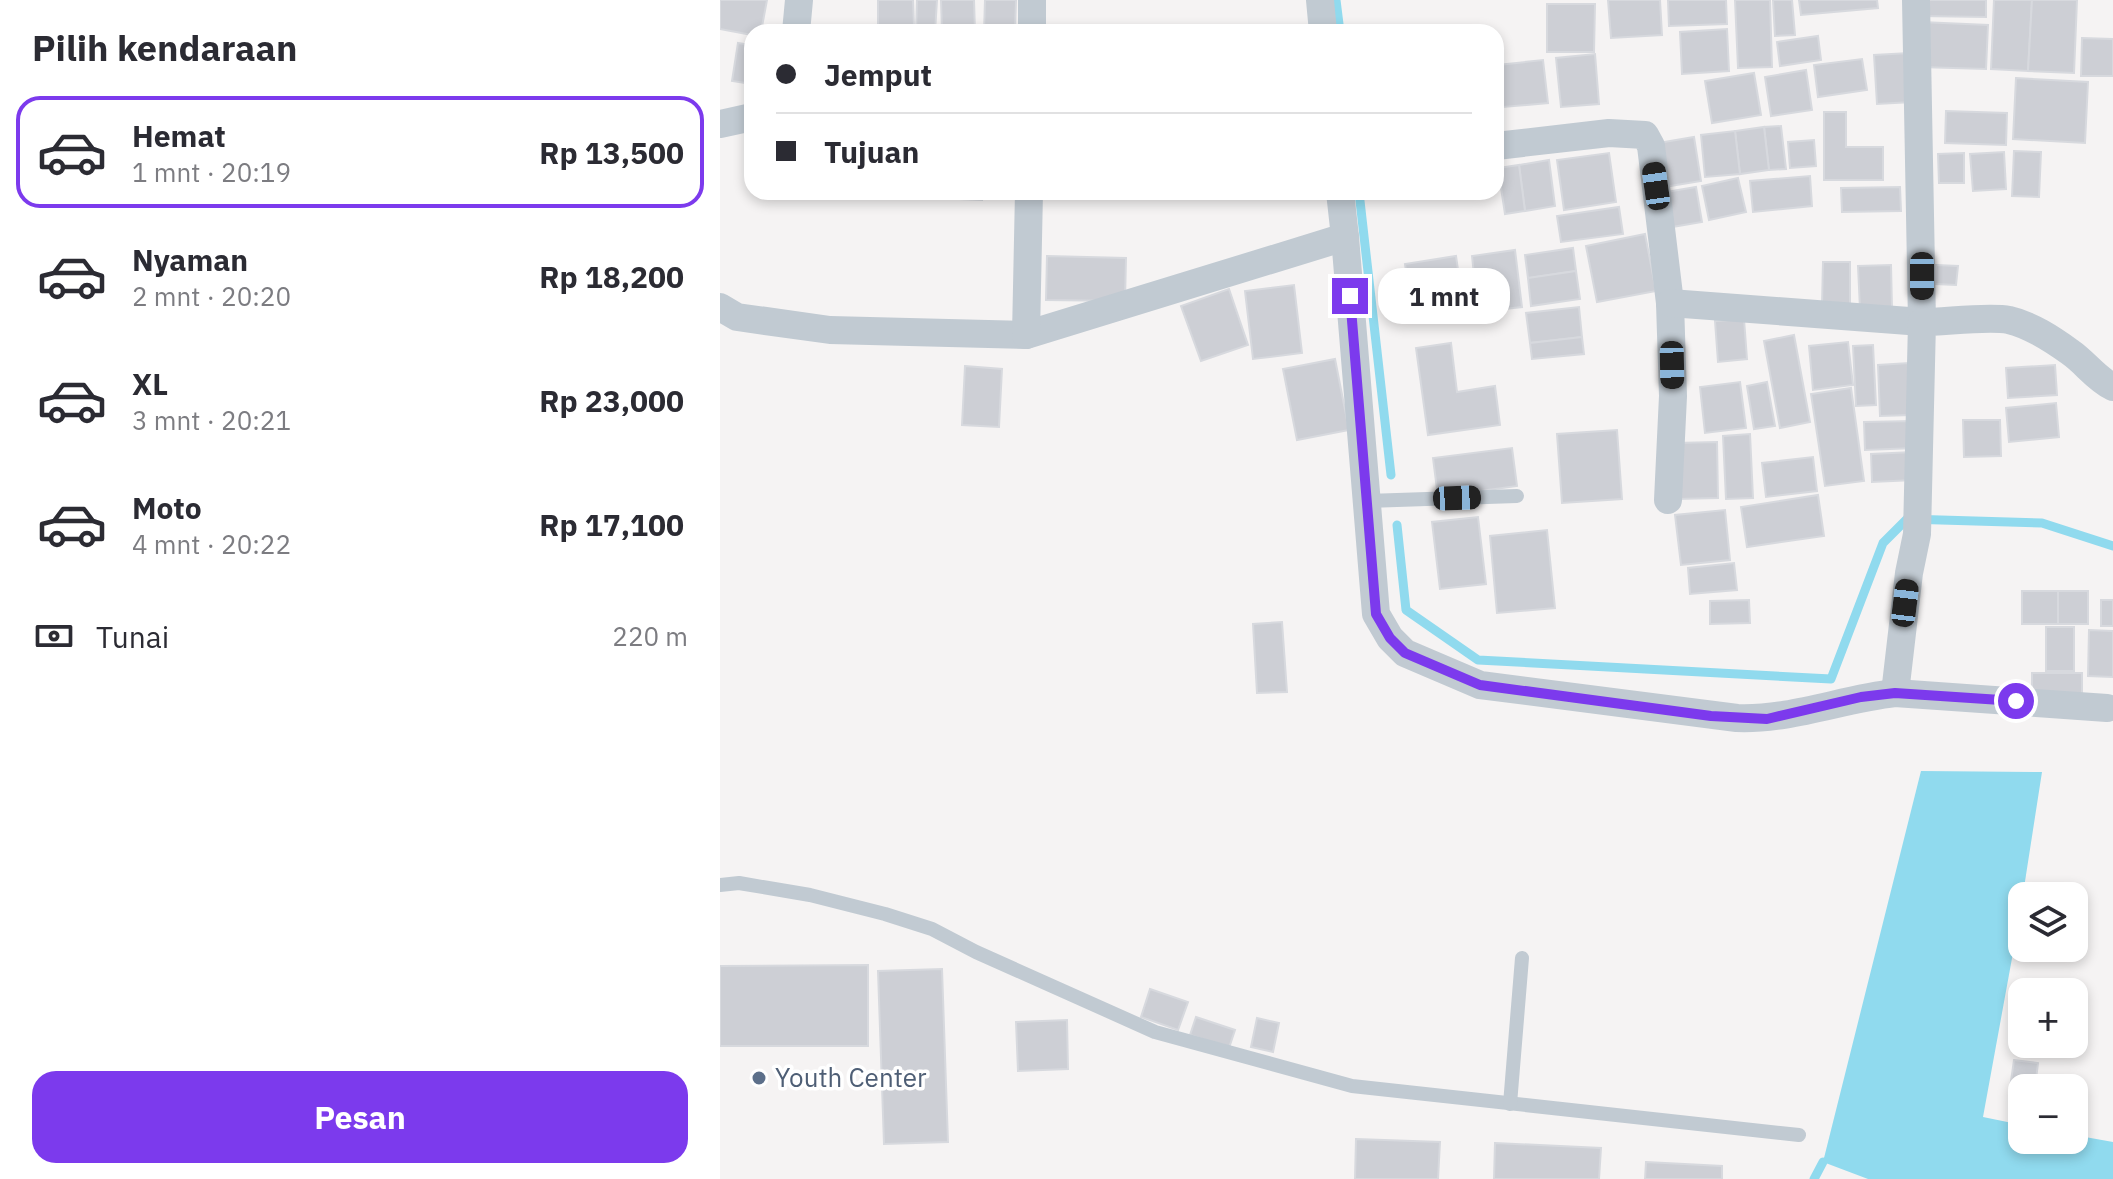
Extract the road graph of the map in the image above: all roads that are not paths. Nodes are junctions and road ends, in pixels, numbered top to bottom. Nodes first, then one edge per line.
1 (799, 0) edge
2 (1032, 0) edge
3 (1320, 0) edge
4 (1916, 0) edge
5 (797, 24) edge
6 (1032, 24) edge
7 (1322, 24) edge
8 (744, 119) edge
9 (720, 124) edge
10 (1504, 145) edge
11 (1029, 200) edge
12 (1341, 200) edge
13 (1345, 237) junction
14 (1670, 303) junction
15 (720, 307) edge
16 (1922, 322) junction
17 (1026, 335) junction
18 (2113, 387) edge
19 (1517, 496) dead end
20 (1668, 500) dead end
21 (1367, 501) junction
22 (1895, 693) junction
23 (2107, 708) dead end
24 (720, 885) edge
25 (1522, 958) dead end
26 (1510, 1104) junction
27 (1799, 1135) dead end

1 - 5 street
2 - 6 street
3 - 7 street
4 - 16 street
8 - 9 street
10 - 14 street
11 - 17 street
12 - 13 street
13 - 17 street
13 - 21 street
14 - 16 street
14 - 20 street
15 - 17 street
16 - 18 street
16 - 22 street
19 - 21 lane
21 - 22 street
22 - 23 street
24 - 26 lane
25 - 26 lane
26 - 27 lane

